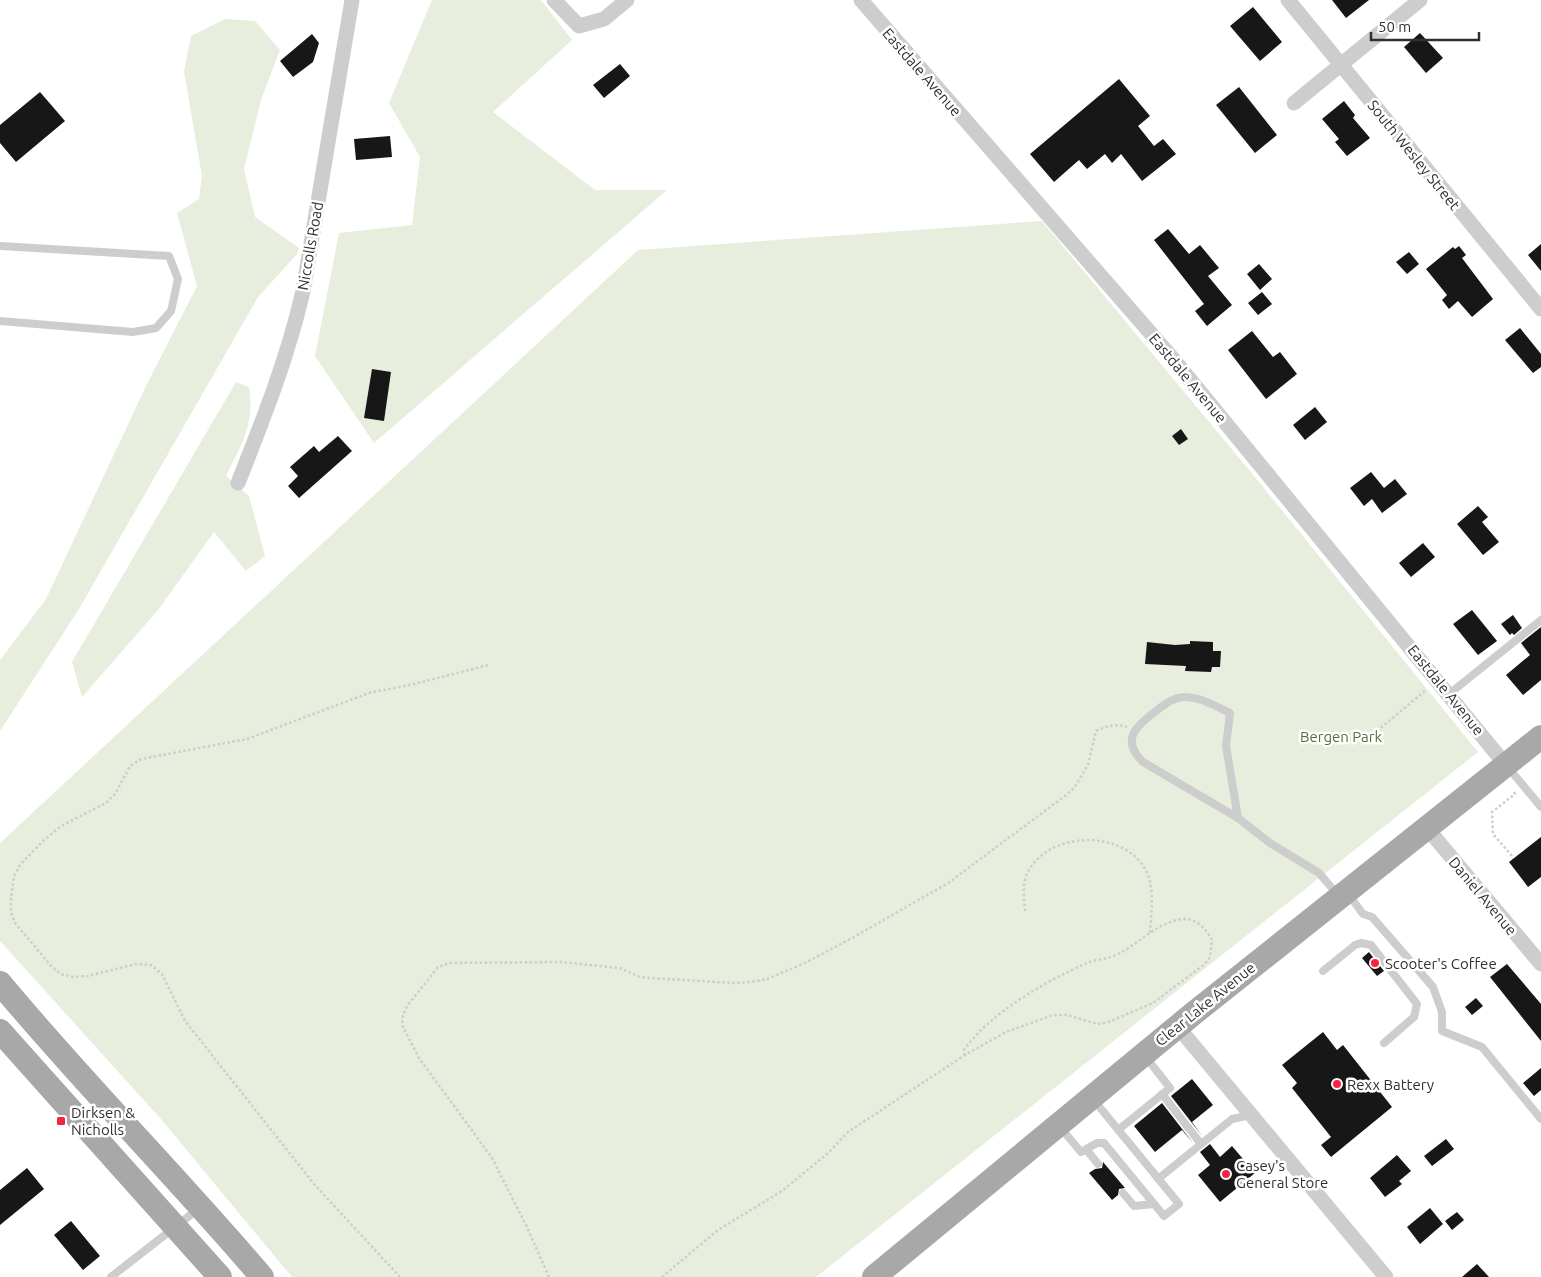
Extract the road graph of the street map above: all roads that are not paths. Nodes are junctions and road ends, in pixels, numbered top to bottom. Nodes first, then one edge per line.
1 (352, 0) edge
2 (554, 0) edge
3 (627, 0) edge
4 (861, 0) edge
5 (1288, 0) edge
6 (1420, 0) edge
7 (1340, 64) junction
8 (1294, 103) dead end
9 (0, 246) edge
10 (1541, 309) edge
11 (0, 321) edge
12 (238, 483) dead end
13 (1541, 620) edge
14 (1449, 694) junction
15 (1541, 737) edge
16 (1505, 764) junction
17 (1541, 807) edge
18 (1238, 818) junction
19 (1426, 827) junction
20 (1342, 894) junction
21 (1541, 964) edge
22 (1323, 971) dead end
23 (0, 983) edge
24 (1178, 1027) junction
25 (0, 1031) edge
26 (1384, 1043) dead end
27 (1144, 1055) junction
28 (1162, 1094) junction
29 (1091, 1098) junction
30 (1251, 1115) junction
31 (1541, 1119) edge
32 (1058, 1125) junction
33 (1118, 1130) junction
34 (1201, 1144) junction
35 (1086, 1148) junction
36 (1098, 1164) dead end
37 (1158, 1178) junction
38 (1123, 1194) dead end
39 (1154, 1204) junction
40 (202, 1206) junction
41 (175, 1228) junction
42 (111, 1277) edge
43 (220, 1277) edge
44 (262, 1277) edge
45 (874, 1277) edge
46 (1386, 1277) edge

1 - 12 street, Niccolls Road
2 - 3 street
4 - 14 street, Eastdale Avenue
5 - 7 street, South Wesley Street
6 - 7 street
7 - 8 street
7 - 10 street, South Wesley Street
9 - 11 lane
13 - 14 lane
14 - 16 street, Eastdale Avenue
15 - 16 main road, Clear Lake Avenue
16 - 17 lane
16 - 19 main road, Clear Lake Avenue
18 - 18 lane
18 - 20 lane
19 - 20 main road, Clear Lake Avenue
19 - 21 street, Daniel Avenue
20 - 24 main road, Clear Lake Avenue
20 - 31 lane
22 - 26 lane
23 - 40 main road
24 - 27 main road, Clear Lake Avenue
24 - 30 street
25 - 41 main road
27 - 28 lane
27 - 29 main road, Clear Lake Avenue
28 - 33 lane
28 - 34 lane
29 - 32 main road, Clear Lake Avenue
29 - 33 lane
30 - 34 lane
30 - 46 street
32 - 35 lane
32 - 45 main road, Clear Lake Avenue
33 - 37 lane
34 - 37 lane
35 - 36 lane
35 - 39 lane
37 - 39 lane
38 - 39 lane
40 - 41 lane
40 - 44 main road
41 - 42 lane
41 - 43 main road

